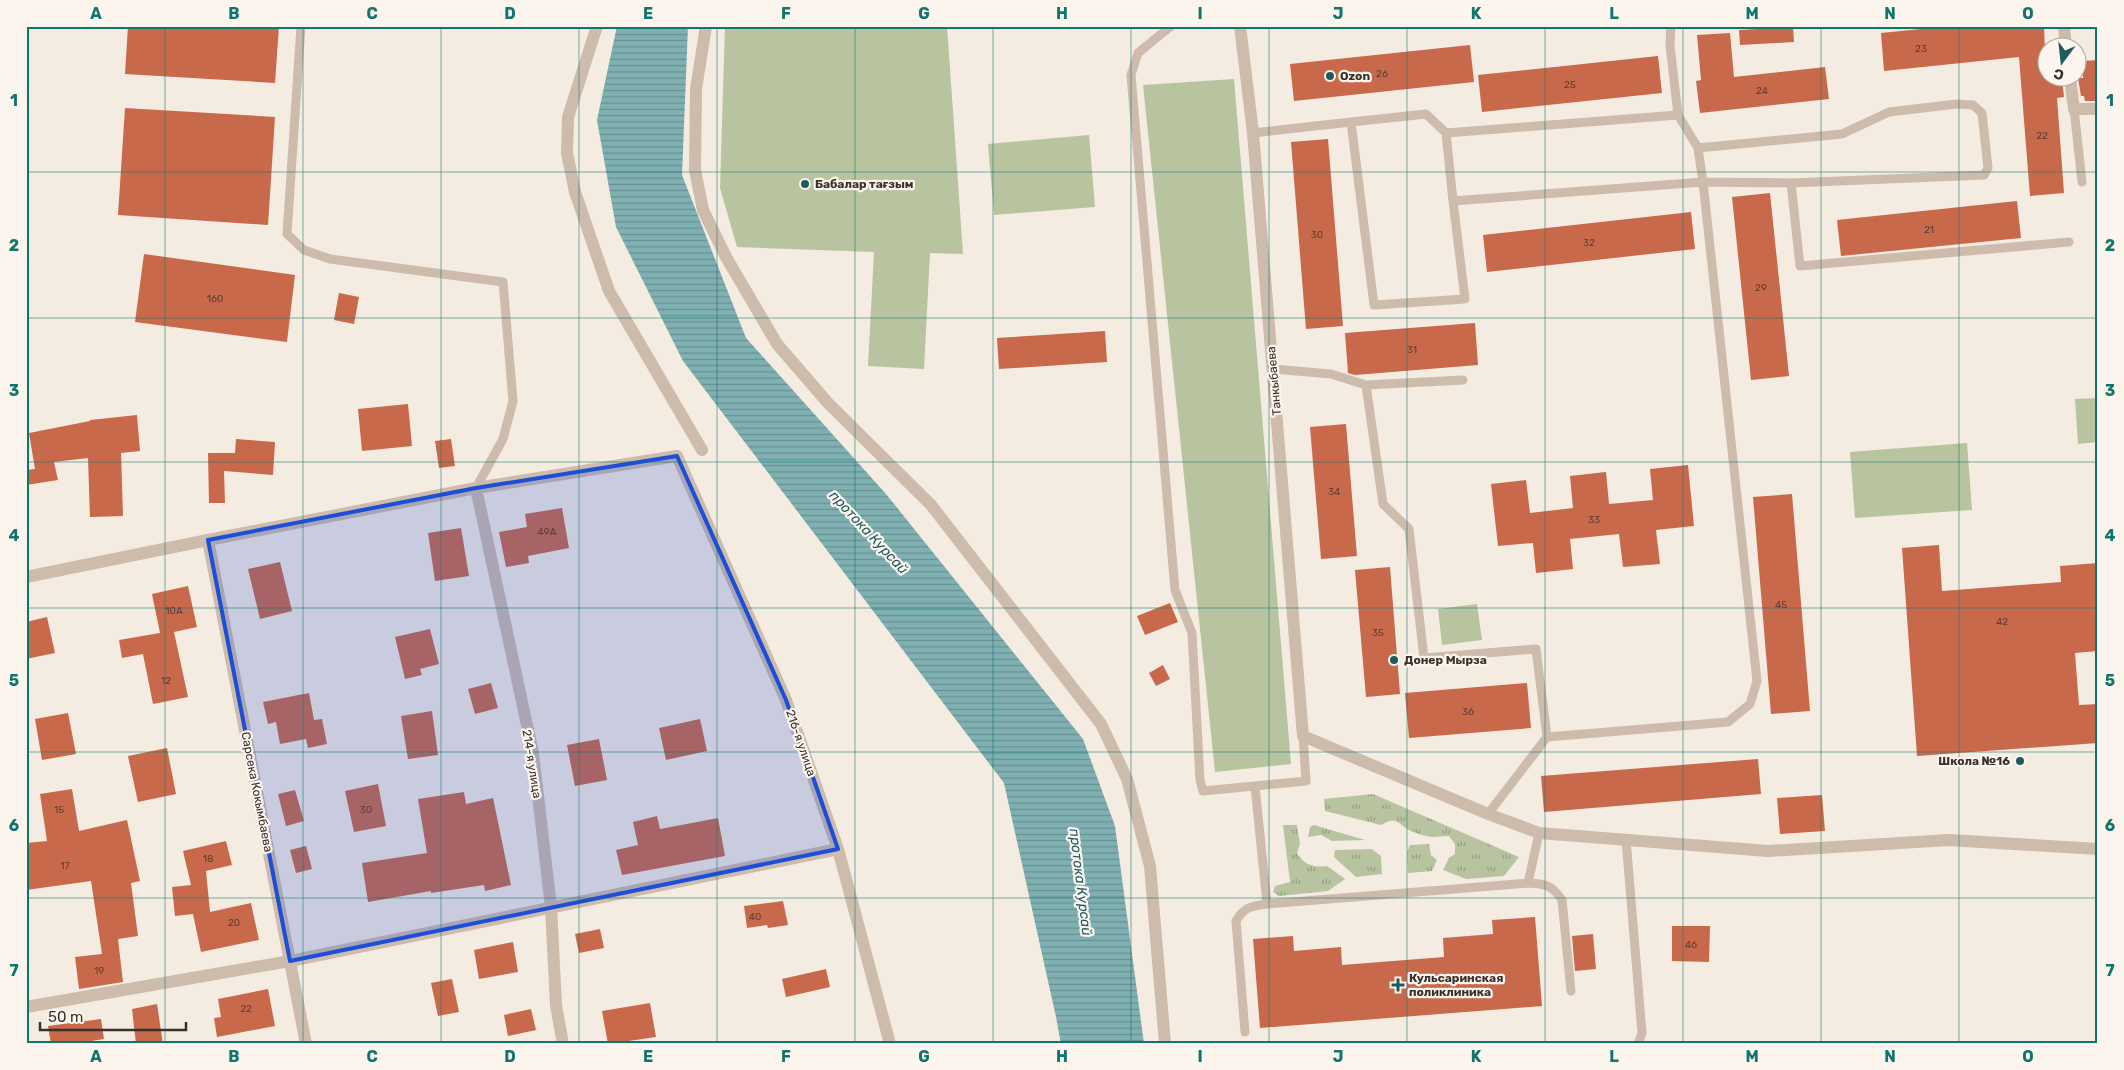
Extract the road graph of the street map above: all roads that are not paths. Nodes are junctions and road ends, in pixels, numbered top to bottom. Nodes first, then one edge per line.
1 (301, 26) edge
2 (597, 26) edge
3 (706, 26) edge
4 (1172, 26) edge
5 (1240, 26) edge
6 (1671, 26) edge
7 (2071, 88) edge
8 (2074, 109) junction
9 (2098, 109) edge
10 (1678, 115) junction
11 (1351, 122) junction
12 (1253, 133) junction
13 (1446, 133) junction
14 (1698, 148) junction
15 (1703, 182) junction
16 (1790, 182) junction
17 (2082, 182) dead end
18 (1453, 201) junction
19 (2069, 242) dead end
20 (1273, 369) junction
21 (1463, 380) dead end
22 (1366, 385) junction
23 (702, 450) dead end
24 (476, 488) junction
25 (208, 540) junction
26 (26, 577) edge
27 (1303, 736) junction
28 (1547, 737) junction
29 (1255, 786) junction
30 (1488, 814) junction
31 (1539, 833) junction
32 (1626, 840) junction
33 (838, 849) junction
34 (2098, 849) edge
35 (1528, 883) junction
36 (1266, 904) junction
37 (551, 908) junction
38 (290, 961) junction
39 (1571, 992) dead end
40 (26, 1006) edge
41 (1245, 1032) dead end
42 (306, 1044) edge
43 (563, 1044) edge
44 (890, 1044) edge
45 (1165, 1044) edge
46 (1638, 1044) edge

1 - 24 lane
2 - 23 street
3 - 45 street
4 - 29 lane
5 - 12 street, Танкыбаева
6 - 10 lane
7 - 8 street
8 - 9 street
8 - 17 lane
10 - 13 lane
10 - 14 lane
11 - 12 lane
11 - 13 lane
11 - 18 lane
12 - 20 street, Танкыбаева
13 - 18 lane
14 - 15 lane
14 - 16 lane
15 - 16 lane
15 - 18 lane
15 - 28 lane
16 - 19 lane
20 - 22 lane
20 - 27 street, Танкыбаева
21 - 22 lane
22 - 28 lane
24 - 25 street
24 - 33 street, 216-я улица
24 - 37 street, 214-я улица
25 - 26 street
25 - 38 street, Сарсека Кокымбаева
27 - 29 lane
27 - 30 street
28 - 30 lane
29 - 36 lane
30 - 31 street
31 - 32 street
31 - 35 lane
32 - 34 street
32 - 46 lane
33 - 37 street
33 - 44 street, 216-я улица
35 - 36 lane
35 - 39 lane
36 - 41 lane
37 - 38 street
37 - 43 street, 214-я улица
38 - 40 street
38 - 42 street, Сарсека Кокымбаева

